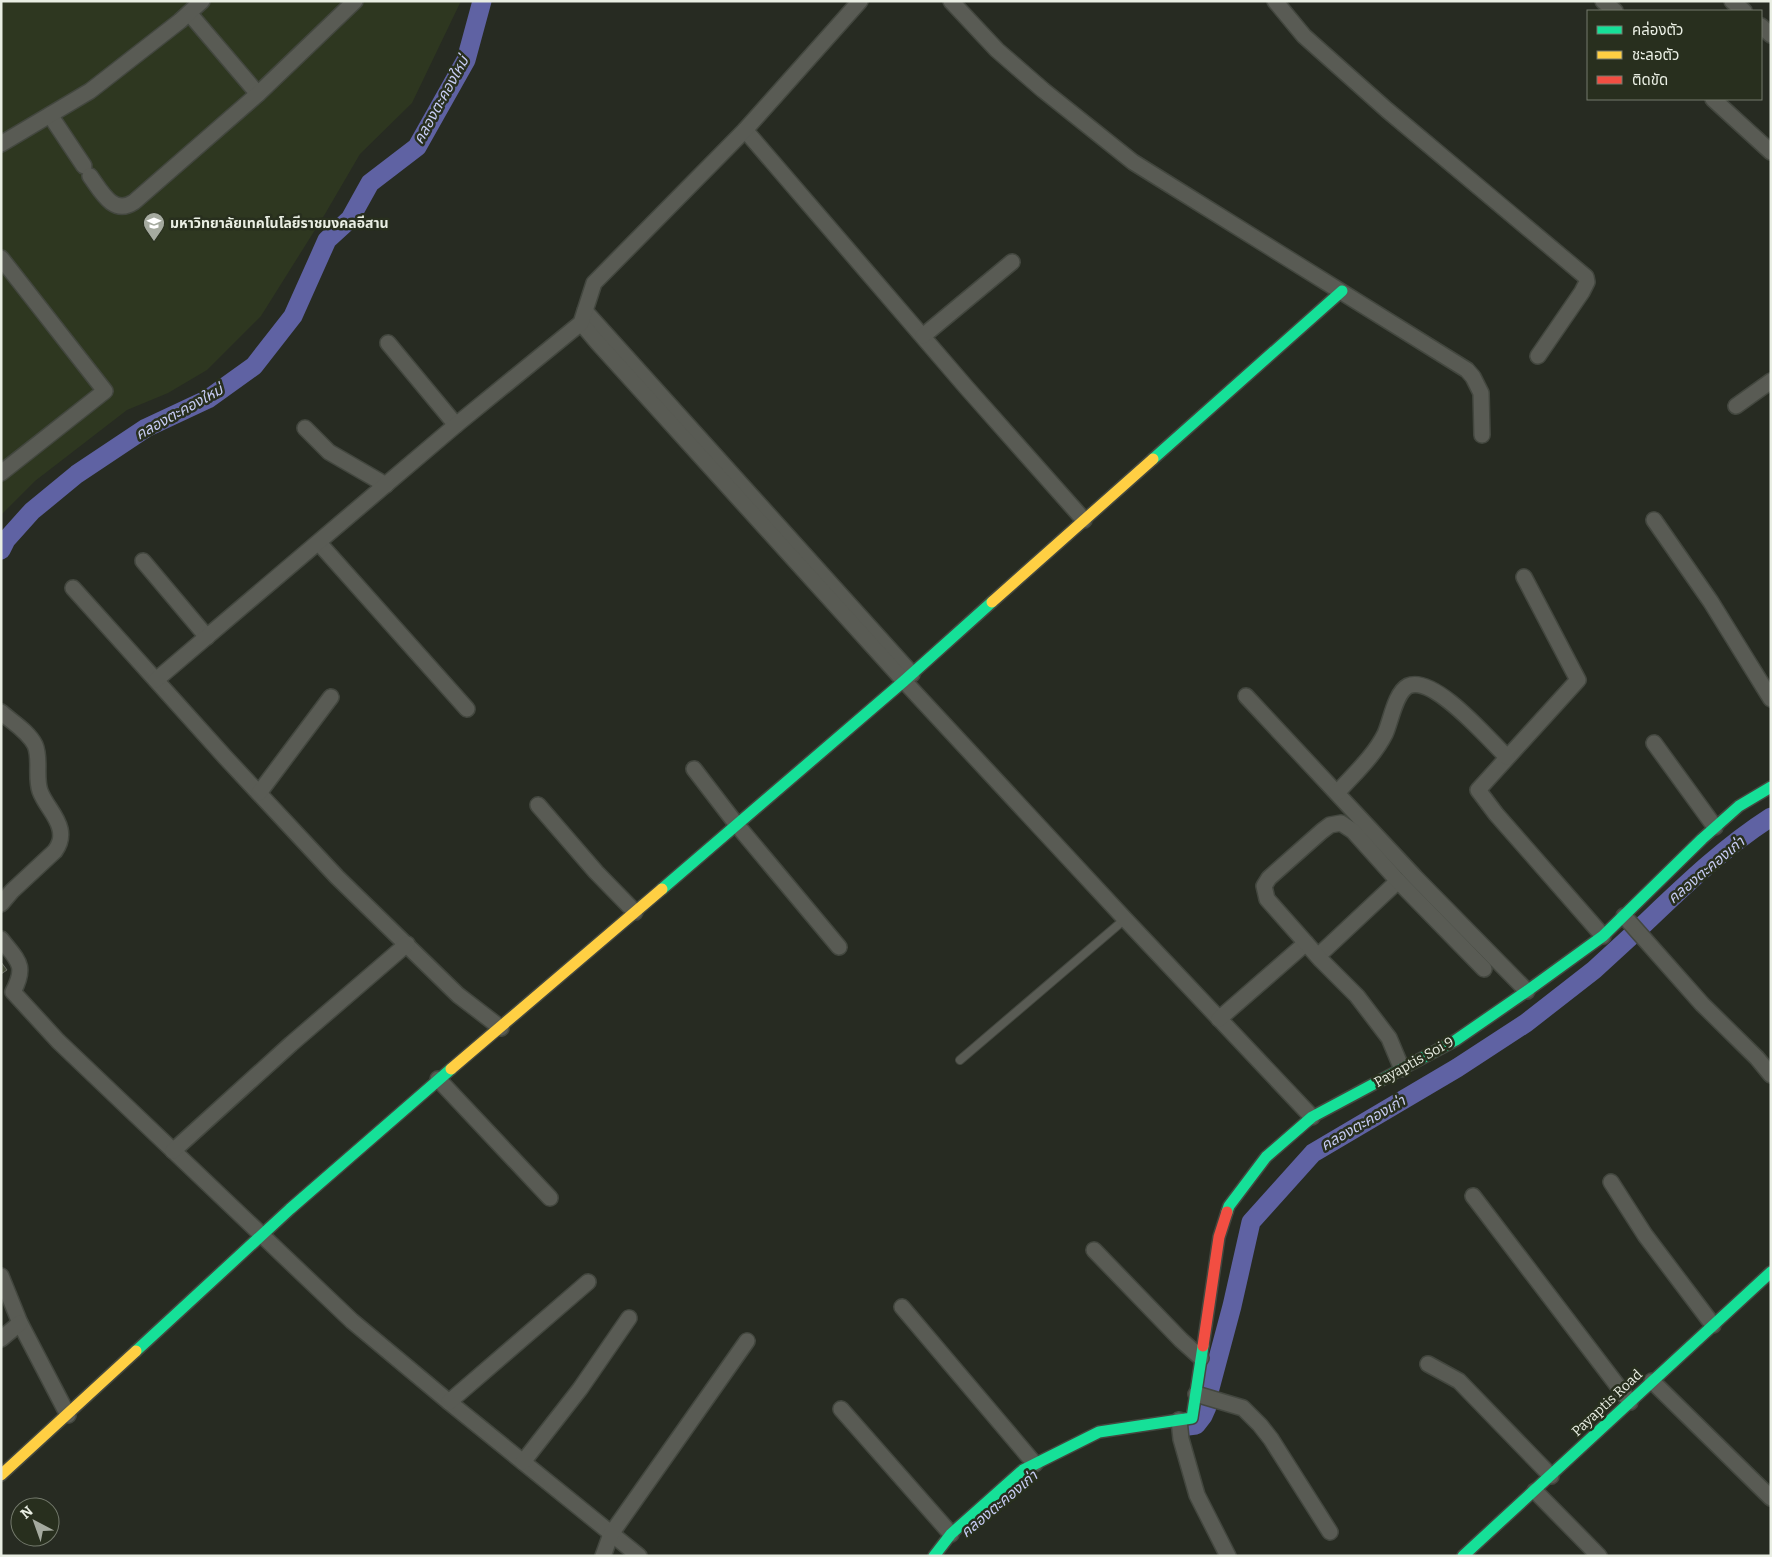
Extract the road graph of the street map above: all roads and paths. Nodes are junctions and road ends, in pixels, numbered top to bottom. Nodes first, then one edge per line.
1 (202, 1) edge
2 (355, 1) edge
3 (860, 1) edge
4 (951, 1) edge
5 (1274, 1) edge
6 (1603, 1) edge
7 (1614, 10) edge
8 (189, 13) junction
9 (258, 94) junction
10 (1714, 100) edge
11 (50, 115) junction
12 (745, 130) junction
13 (1, 144) edge
14 (1771, 152) edge
15 (1, 258) edge
16 (1012, 262) dead end
17 (1342, 291) junction
18 (583, 317) junction
19 (923, 336) junction
20 (388, 343) dead end
21 (1538, 356) dead end
22 (1771, 381) edge
23 (1736, 406) dead end
24 (456, 425) junction
25 (305, 428) dead end
26 (1482, 436) dead end
27 (1, 473) edge
28 (386, 484) junction
29 (1084, 520) junction
30 (1654, 520) dead end
31 (319, 542) junction
32 (143, 561) dead end
33 (1524, 577) dead end
34 (73, 588) dead end
35 (207, 637) junction
36 (908, 677) junction
37 (156, 680) junction
38 (1246, 696) dead end
39 (331, 697) dead end
40 (1771, 699) edge
41 (467, 709) dead end
42 (1, 712) edge
43 (1654, 743) dead end
44 (1507, 757) junction
45 (694, 768) dead end
46 (1771, 787) edge
47 (1337, 792) junction
48 (259, 793) junction
49 (538, 805) dead end
50 (737, 825) junction
51 (1716, 827) junction
52 (1398, 881) junction
53 (1, 904) edge
54 (636, 912) junction
55 (1624, 916) junction
56 (1125, 919) junction
57 (1603, 936) junction
58 (1, 939) edge
59 (1306, 943) junction
60 (407, 944) junction
61 (839, 947) dead end
62 (1318, 956) junction
63 (1484, 969) dead end
64 (1527, 991) junction
65 (1219, 1019) junction
66 (501, 1028) junction
67 (960, 1060) dead end
68 (1402, 1069) junction
69 (1771, 1075) edge
70 (438, 1079) junction
71 (1312, 1117) junction
72 (173, 1151) junction
73 (1611, 1182) dead end
74 (1473, 1196) dead end
75 (550, 1198) dead end
76 (261, 1236) junction
77 (1094, 1250) dead end
78 (1771, 1272) edge
79 (1, 1276) edge
80 (588, 1282) dead end
81 (902, 1307) dead end
82 (630, 1318) dead end
83 (20, 1323) junction
84 (1713, 1325) junction
85 (1, 1339) edge
86 (747, 1341) dead end
87 (1201, 1358) junction
88 (1428, 1364) dead end
89 (1652, 1381) junction
90 (1196, 1394) junction
91 (449, 1402) junction
92 (1630, 1402) junction
93 (841, 1409) dead end
94 (68, 1415) junction
95 (1185, 1419) junction
96 (523, 1462) junction
97 (1035, 1464) junction
98 (1, 1475) edge
99 (1551, 1476) junction
100 (1535, 1490) junction
101 (1771, 1498) edge
102 (1330, 1532) dead end
103 (611, 1534) junction
104 (951, 1534) junction
105 (603, 1556) edge
106 (639, 1556) edge
107 (934, 1556) edge
108 (1228, 1556) edge
109 (1463, 1556) edge
110 (1599, 1556) edge

1 - 8 street
2 - 9 street
3 - 12 street
4 - 17 street
5 - 21 street
6 - 7 street
8 - 9 street
8 - 11 street
9 - 11 street
10 - 14 street
11 - 13 street
12 - 18 street
12 - 19 street
15 - 27 street
16 - 19 street
17 - 26 street
17 - 29 street
18 - 24 street
18 - 36 street
19 - 29 street
20 - 24 street
22 - 23 street
24 - 28 street
25 - 28 street
28 - 31 street
29 - 36 street
30 - 40 street
31 - 35 street
31 - 41 street
32 - 35 street
33 - 44 street
34 - 37 street
35 - 37 street
36 - 50 street
36 - 56 street
37 - 48 street
38 - 47 street
39 - 48 street
42 - 53 street
43 - 51 street
44 - 47 street
44 - 57 street
45 - 50 street
46 - 51 street, Payaptis Soi 9
47 - 64 street
48 - 60 street
49 - 54 street
50 - 54 street
50 - 61 street
51 - 55 street, Payaptis Soi 9
52 - 59 street
52 - 62 street
52 - 63 street
54 - 66 street
55 - 57 street, Payaptis Soi 9
55 - 69 street
56 - 65 street
56 - 67 lane
57 - 64 street, Payaptis Soi 9
58 - 72 street
59 - 62 street
59 - 65 street
60 - 66 street
60 - 72 street
62 - 68 street
64 - 68 street, Payaptis Soi 9
65 - 71 street
66 - 70 street
68 - 71 street, Payaptis Soi 9
70 - 75 street
70 - 76 street
71 - 87 street, Payaptis Soi 9
72 - 76 street
73 - 84 street
74 - 92 street
76 - 91 street
76 - 94 street
77 - 87 street
78 - 84 street, Payaptis Road
79 - 83 street
80 - 91 street
81 - 97 street
82 - 96 street
83 - 85 street
83 - 94 street
84 - 89 street, Payaptis Road
86 - 103 street
87 - 90 street, Payaptis Soi 9
88 - 99 street
89 - 92 street, Payaptis Road
89 - 101 street
90 - 95 street, Payaptis Soi 9
90 - 102 street
91 - 96 street
92 - 99 street, Payaptis Road
93 - 104 street
94 - 98 street
95 - 97 street
95 - 108 street, Payaptis Soi 9
96 - 103 street
97 - 104 street
99 - 100 street, Payaptis Road
100 - 109 street, Payaptis Road
100 - 110 street
103 - 105 street
103 - 106 street
104 - 107 street

